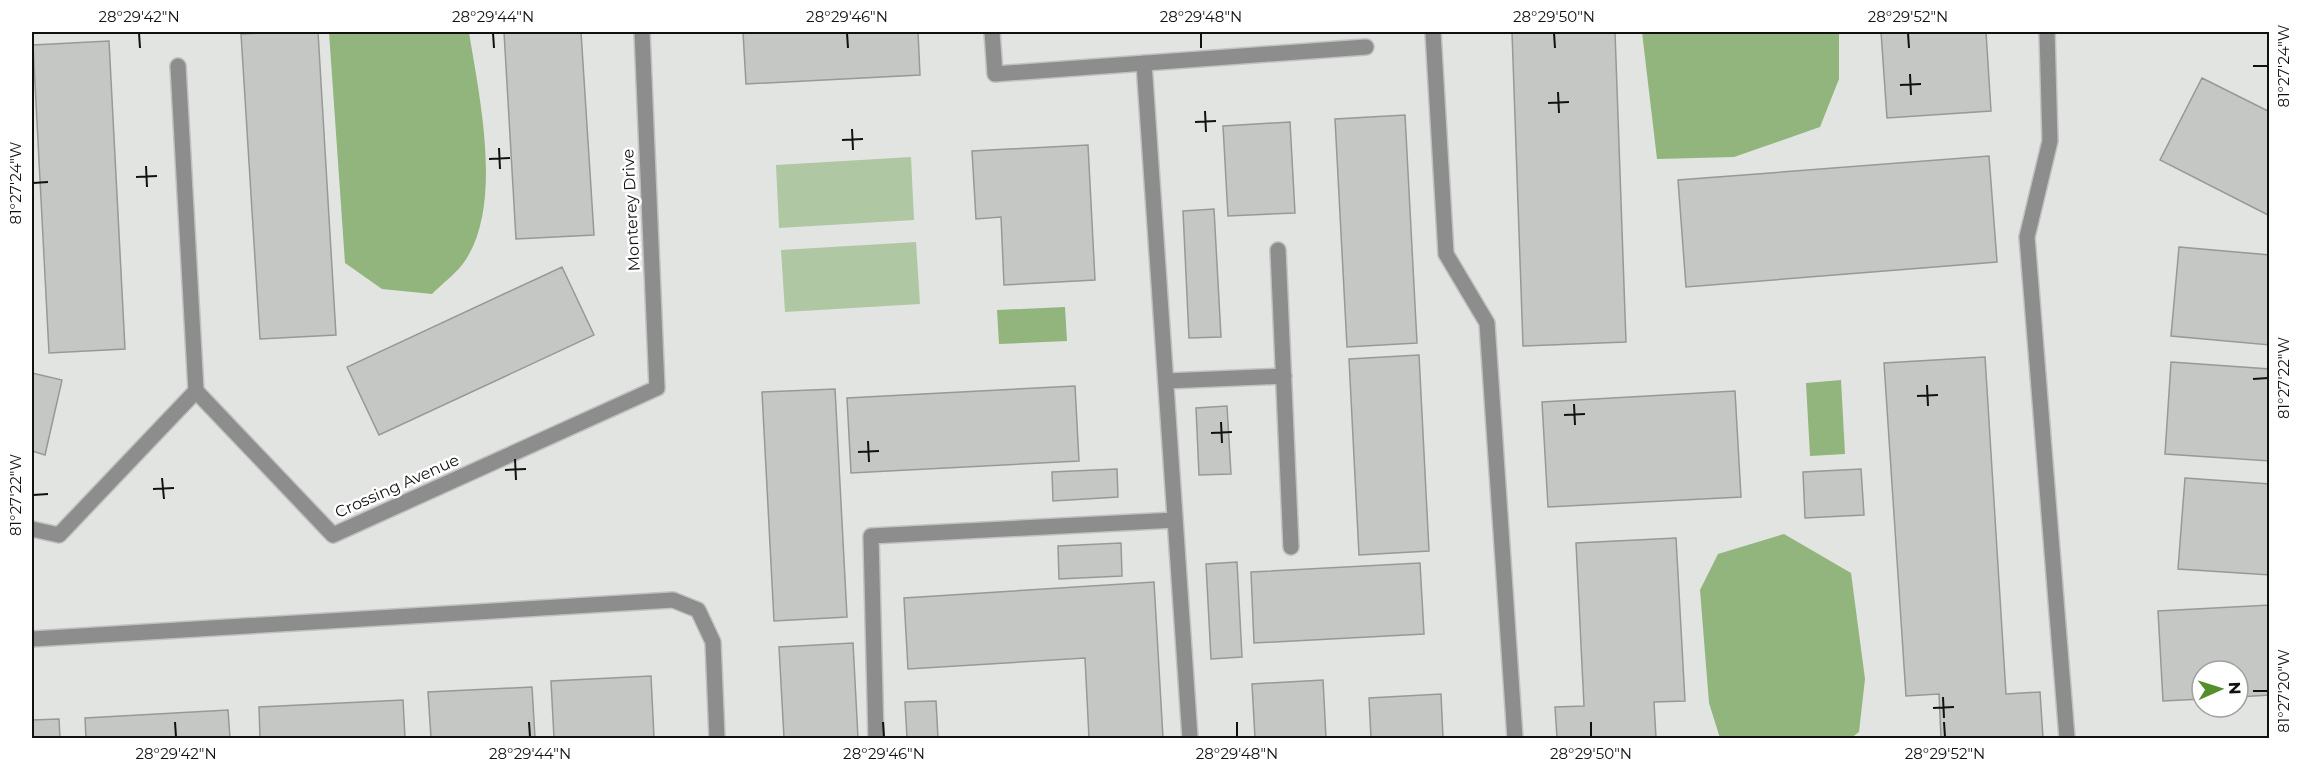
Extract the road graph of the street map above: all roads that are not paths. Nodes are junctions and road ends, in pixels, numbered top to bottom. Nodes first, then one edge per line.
1 (642, 32) edge
2 (992, 32) edge
3 (1434, 32) edge
4 (2047, 32) edge
5 (1366, 47) dead end
6 (1144, 63) junction
7 (178, 66) dead end
8 (1278, 250) dead end
9 (1284, 376) junction
10 (1166, 381) junction
11 (657, 388) joint
12 (196, 391) junction
13 (1175, 520) junction
14 (32, 529) edge
15 (1291, 547) dead end
16 (32, 639) edge
17 (717, 738) edge
18 (876, 738) edge
19 (1190, 738) edge
20 (1515, 738) edge
21 (2067, 738) edge

1 - 11 lane, Monterey Drive
2 - 6 lane
3 - 20 lane
4 - 21 lane
5 - 6 lane
6 - 10 lane
7 - 12 lane
8 - 9 lane
9 - 10 lane
9 - 15 lane
10 - 13 lane
11 - 12 lane, Crossing Avenue
12 - 14 lane
13 - 18 lane
13 - 19 lane
16 - 17 lane

